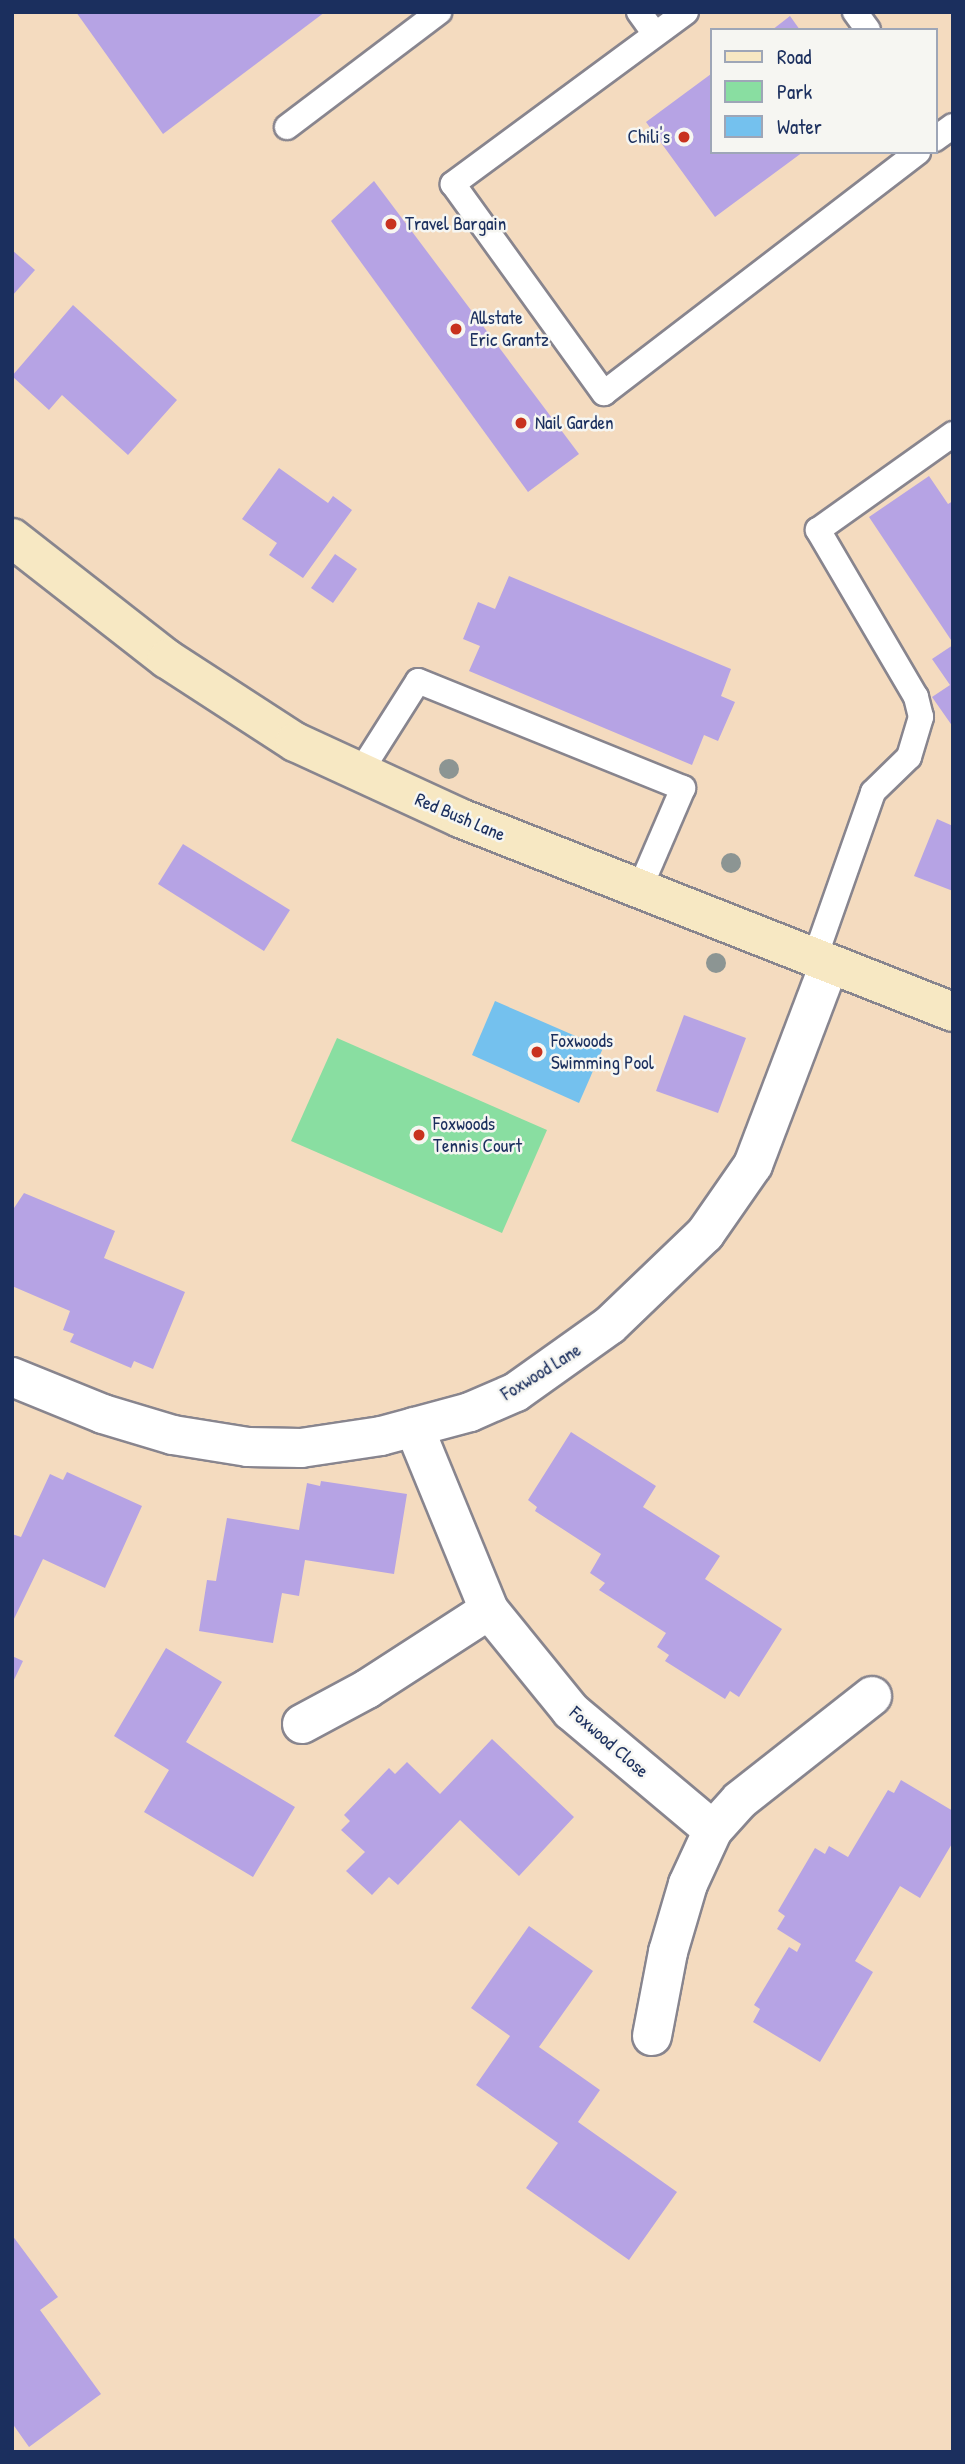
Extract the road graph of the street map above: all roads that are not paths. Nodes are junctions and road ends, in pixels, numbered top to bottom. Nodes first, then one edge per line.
1 (439, 12) edge
2 (639, 12) edge
3 (686, 12) edge
4 (855, 12) edge
5 (867, 28) edge
6 (655, 34) junction
7 (287, 127) dead end
8 (915, 154) edge
9 (953, 434) edge
10 (12, 538) edge
11 (359, 774) junction
12 (639, 890) junction
13 (822, 962) junction
14 (953, 1012) edge
15 (12, 1377) edge
16 (414, 1427) junction
17 (489, 1610) junction
18 (872, 1696) dead end
19 (302, 1724) dead end
20 (713, 1830) junction
21 (652, 2036) dead end

1 - 7 lane
2 - 6 lane
3 - 6 lane
4 - 5 lane
6 - 8 lane
9 - 13 lane
10 - 11 street, Red Bush Lane
11 - 12 street, Red Bush Lane
11 - 12 lane
12 - 13 street, Red Bush Lane
13 - 14 street, Red Bush Lane
13 - 16 street, Foxwood Lane
15 - 16 street, Foxwood Lane
16 - 17 street, Foxwood Close
17 - 19 street
17 - 20 street, Foxwood Close
18 - 20 street
20 - 21 street

